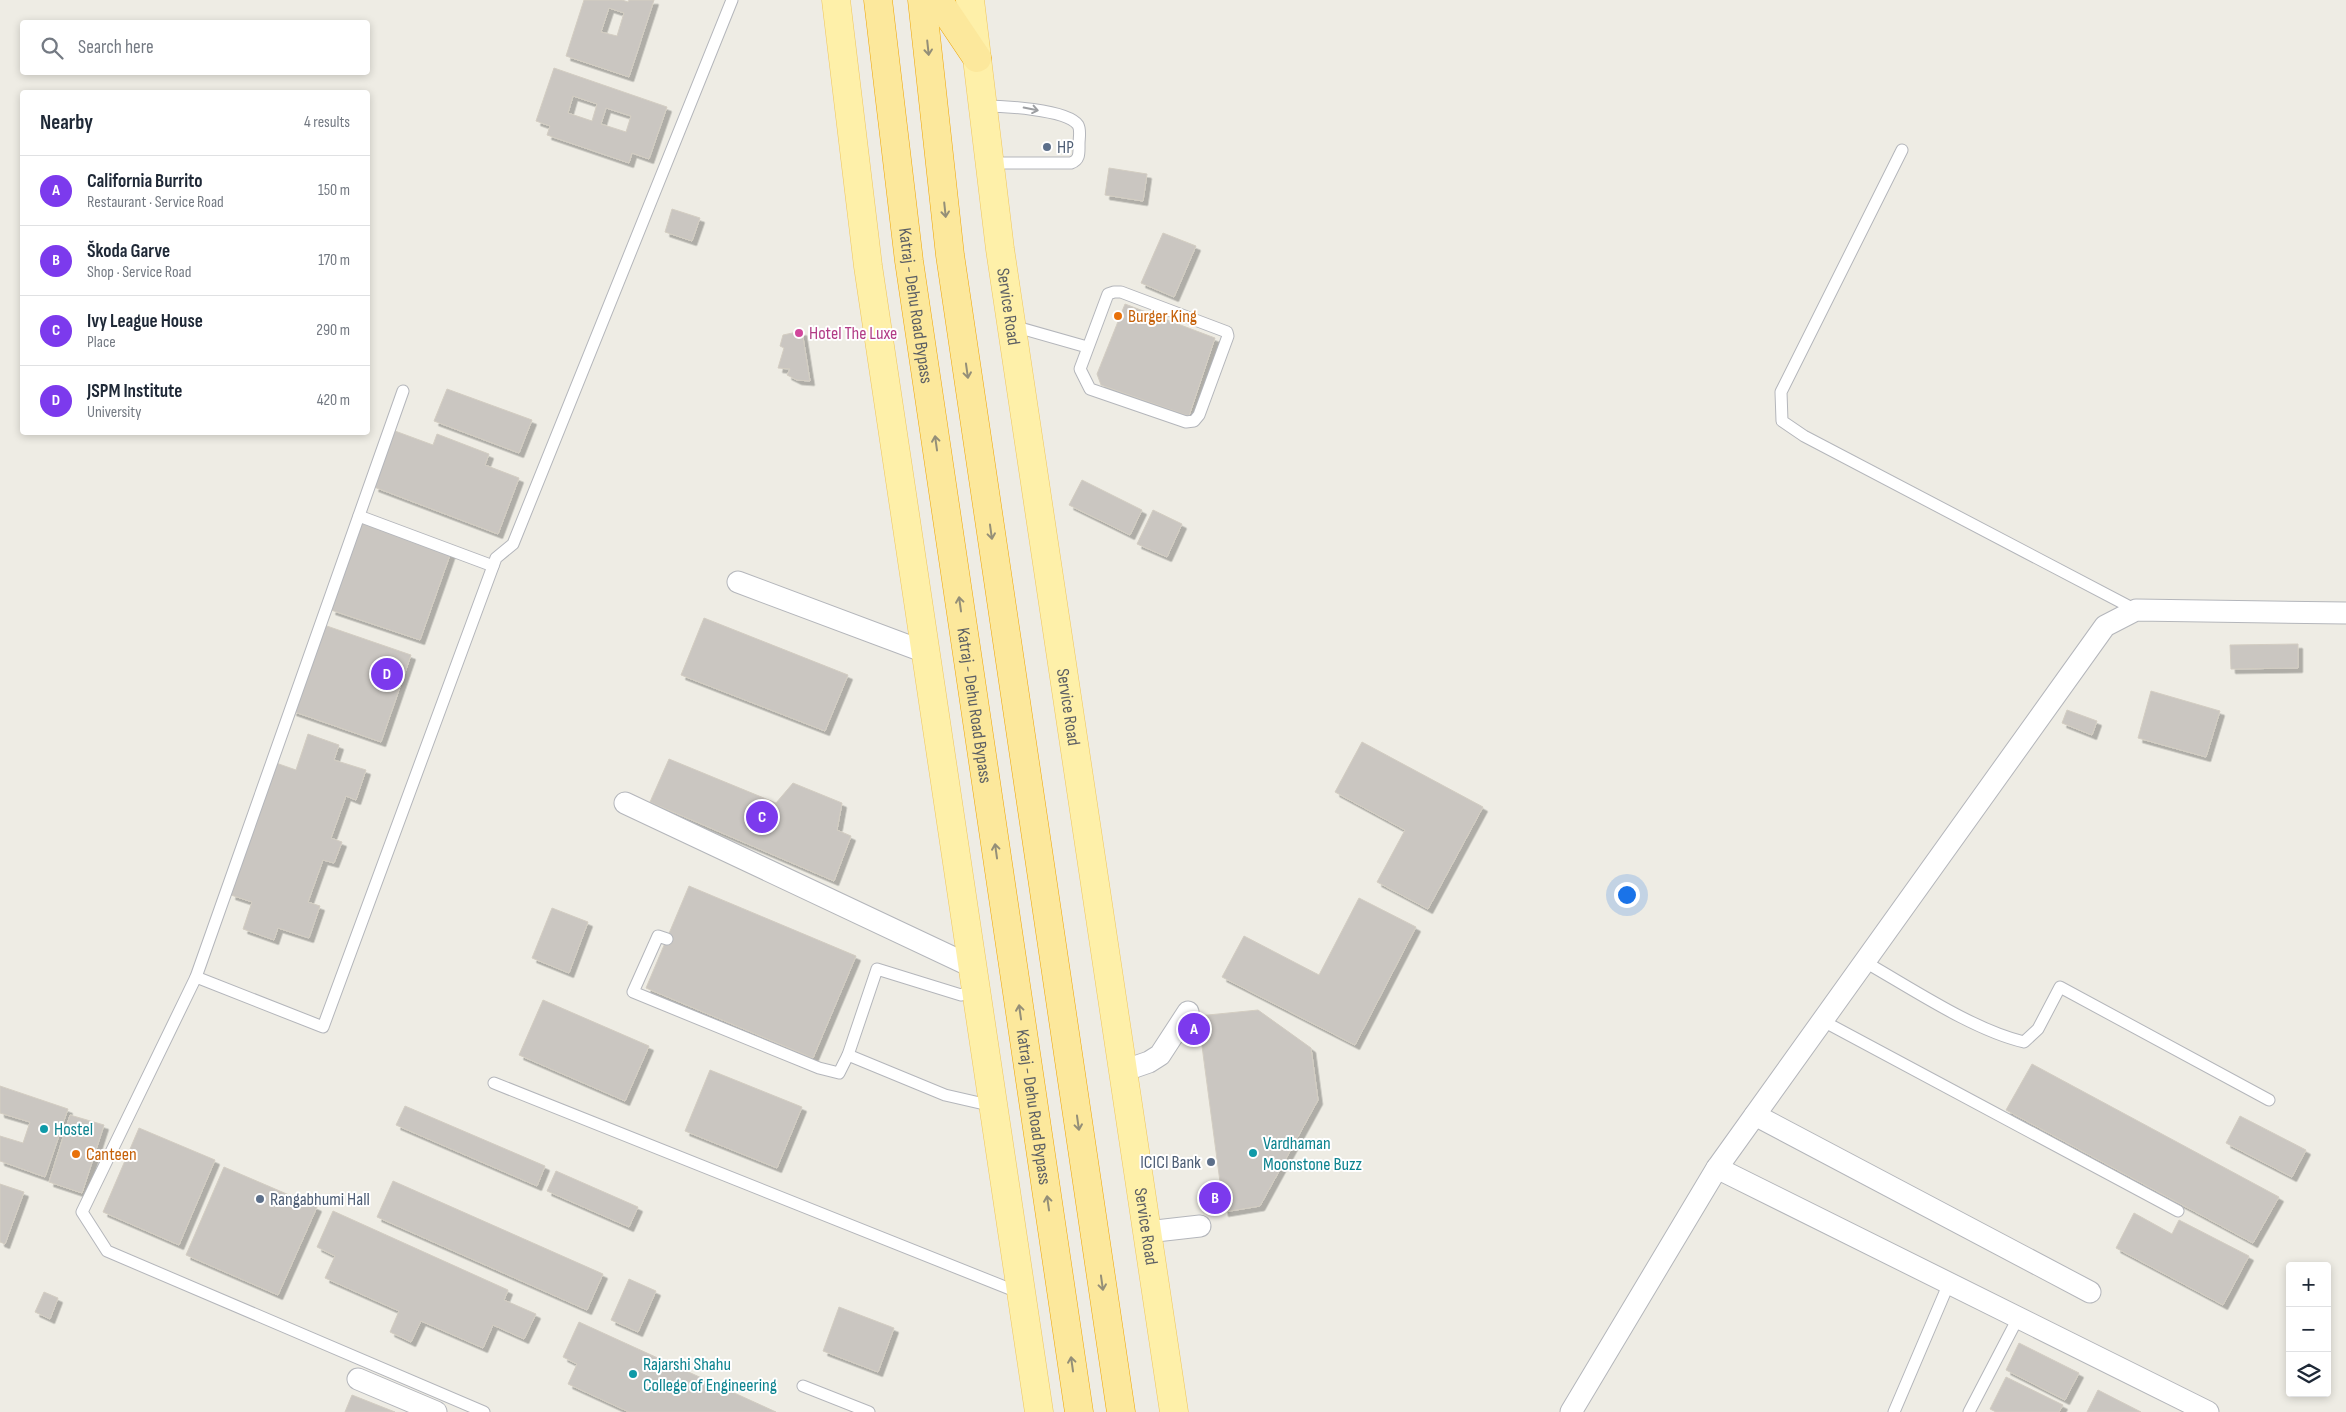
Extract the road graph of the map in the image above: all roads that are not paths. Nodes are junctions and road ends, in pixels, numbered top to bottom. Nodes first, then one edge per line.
1 (732, 0) edge
2 (836, 0) edge
3 (878, 0) edge
4 (922, 0) edge
5 (938, 0) edge
6 (970, 0) edge
7 (977, 58) junction
8 (983, 106) junction
9 (1902, 150) dead end
10 (990, 163) junction
11 (1011, 326) junction
12 (1087, 347) junction
13 (403, 391) dead end
14 (359, 516) junction
15 (493, 566) junction
16 (738, 582) dead end
17 (2136, 610) junction
18 (2346, 612) edge
19 (925, 652) junction
20 (624, 803) dead end
21 (667, 939) dead end
22 (1864, 962) junction
23 (196, 978) junction
24 (974, 978) junction
25 (1188, 1012) dead end
26 (1823, 1021) junction
27 (848, 1055) junction
28 (1123, 1071) junction
29 (494, 1083) dead end
30 (2269, 1100) dead end
31 (993, 1106) junction
32 (1755, 1115) junction
33 (1717, 1168) junction
34 (2178, 1211) dead end
35 (1200, 1226) dead end
36 (1147, 1232) junction
37 (1949, 1283) junction
38 (2090, 1292) dead end
39 (1022, 1294) junction
40 (2018, 1318) junction
41 (358, 1379) dead end
42 (803, 1386) dead end
43 (436, 1412) edge
44 (484, 1412) edge
45 (869, 1412) edge
46 (1039, 1412) edge
47 (1079, 1412) edge
48 (1121, 1412) edge
49 (1174, 1412) edge
50 (1571, 1412) edge
51 (1894, 1412) edge
52 (1968, 1412) edge
53 (2208, 1412) edge

1 - 15 lane
2 - 19 main road
47 -> 3 highway, Katraj - Dehu Road Bypass
4 -> 48 highway
5 - 7 highway
6 - 7 main road, Service Road
7 - 8 main road, Service Road
8 - 10 main road, Service Road
8 -> 10 lane
9 - 17 lane
10 - 11 main road, Service Road
11 - 12 lane
11 - 28 main road, Service Road
12 - 12 lane
13 - 14 lane
14 - 15 lane
14 - 23 lane
15 - 23 lane
16 - 19 street
17 - 18 street
17 - 22 street
19 - 24 main road
20 - 24 street
21 - 27 lane
22 - 26 street
22 - 30 lane
23 - 44 lane
24 - 27 lane
24 - 31 main road
25 - 28 street
26 - 32 street
26 - 34 lane
27 - 31 lane
28 - 36 main road, Service Road
29 - 39 lane
31 - 39 main road
32 - 33 street
32 - 38 street
33 - 37 street
33 - 50 street
35 - 36 street
36 - 49 main road, Service Road
37 - 40 street
37 - 51 lane
39 - 46 main road
40 - 52 lane
40 - 53 street
41 - 43 street
42 - 45 lane

